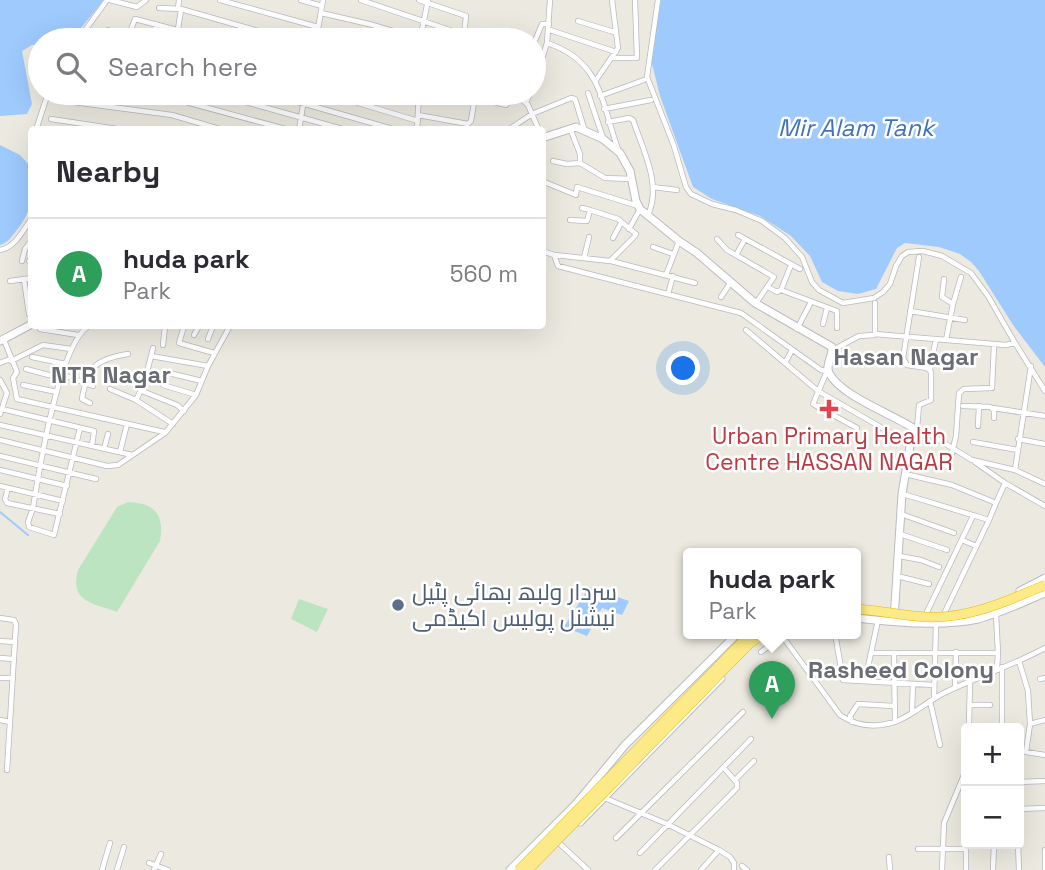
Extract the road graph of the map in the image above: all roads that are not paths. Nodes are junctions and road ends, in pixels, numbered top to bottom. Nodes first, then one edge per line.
1 (108, 0) edge
2 (146, 0) edge
3 (179, 0) edge
4 (219, 0) edge
5 (301, 0) edge
6 (361, 0) edge
7 (419, 0) edge
8 (550, 0) edge
9 (612, 0) edge
10 (635, 0) edge
11 (657, 0) edge
12 (428, 2) edge
13 (323, 3) edge
14 (159, 8) dead end
15 (180, 9) junction
16 (321, 13) junction
17 (578, 21) dead end
18 (424, 22) junction
19 (156, 24) junction
20 (318, 27) joint
21 (550, 27) junction
22 (87, 28) edge
23 (132, 28) edge
24 (155, 28) edge
25 (173, 28) edge
26 (177, 28) edge
27 (247, 28) edge
28 (384, 28) edge
29 (423, 28) edge
30 (442, 28) edge
31 (466, 28) edge
32 (540, 28) edge
33 (615, 33) junction
34 (547, 43) junction
35 (546, 46) edge
36 (616, 52) junction
37 (612, 58) junction
38 (596, 80) junction
39 (644, 80) dead end
40 (588, 93) dead end
41 (600, 96) junction
42 (651, 100) dead end
43 (44, 105) edge
44 (96, 105) edge
45 (197, 105) edge
46 (255, 105) edge
47 (304, 105) edge
48 (310, 105) edge
49 (370, 105) edge
50 (418, 105) edge
51 (474, 105) edge
52 (527, 105) edge
53 (604, 109) junction
54 (532, 114) junction
55 (301, 118) junction
56 (418, 118) junction
57 (51, 120) dead end
58 (608, 122) junction
59 (37, 126) edge
60 (95, 126) edge
61 (209, 126) edge
62 (274, 126) edge
63 (300, 126) edge
64 (331, 126) edge
65 (375, 126) edge
66 (417, 126) edge
67 (514, 126) edge
68 (538, 126) edge
69 (569, 127) junction
70 (584, 128) junction
71 (546, 136) edge
72 (603, 139) junction
73 (620, 153) junction
74 (553, 161) dead end
75 (580, 163) junction
76 (633, 179) junction
77 (546, 183) edge
78 (653, 187) junction
79 (677, 190) dead end
80 (582, 208) dead end
81 (639, 208) junction
82 (590, 210) junction
83 (648, 215) junction
84 (570, 220) dead end
85 (621, 223) junction
86 (28, 224) edge
87 (629, 229) junction
88 (738, 235) dead end
89 (589, 237) dead end
90 (613, 238) dead end
91 (716, 239) dead end
92 (745, 239) junction
93 (679, 241) junction
94 (28, 245) edge
95 (653, 247) dead end
96 (0, 250) edge
97 (546, 252) edge
98 (673, 254) junction
99 (554, 255) junction
100 (736, 256) junction
101 (919, 257) dead end
102 (584, 258) junction
103 (22, 261) dead end
104 (610, 261) junction
105 (791, 265) junction
106 (800, 269) dead end
107 (666, 275) junction
108 (673, 276) junction
109 (961, 277) dead end
110 (28, 278) edge
111 (24, 279) junction
112 (944, 279) dead end
113 (10, 281) dead end
114 (731, 282) junction
115 (695, 283) dead end
116 (768, 287) junction
117 (781, 290) junction
118 (668, 295) junction
119 (721, 297) dead end
120 (811, 302) junction
121 (755, 303) junction
122 (875, 303) dead end
123 (953, 304) junction
124 (28, 307) edge
125 (827, 308) junction
126 (910, 311) junction
127 (951, 318) junction
128 (965, 320) dead end
129 (823, 324) dead end
130 (28, 326) edge
131 (797, 328) junction
132 (837, 328) dead end
133 (40, 329) dead end
134 (85, 329) edge
135 (165, 329) edge
136 (183, 329) edge
137 (197, 329) edge
138 (212, 329) edge
139 (228, 329) edge
140 (746, 330) dead end
141 (875, 334) junction
142 (78, 335) junction
143 (194, 335) dead end
144 (906, 336) junction
145 (208, 339) dead end
146 (936, 339) junction
147 (2, 340) edge
148 (946, 340) junction
149 (172, 342) dead end
150 (179, 343) junction
151 (1015, 343) junction
152 (163, 345) dead end
153 (994, 345) junction
154 (153, 348) dead end
155 (71, 349) junction
156 (792, 350) junction
157 (833, 350) junction
158 (128, 354) dead end
159 (214, 354) junction
160 (151, 356) junction
161 (32, 358) dead end
162 (11, 360) junction
163 (0, 363) edge
164 (785, 363) junction
165 (65, 364) junction
166 (208, 366) junction
167 (1031, 366) junction
168 (26, 369) dead end
169 (930, 369) junction
170 (827, 371) junction
171 (173, 374) dead end
172 (61, 376) junction
173 (13, 378) junction
174 (202, 381) junction
175 (1, 383) edge
176 (85, 383) junction
177 (23, 385) dead end
178 (93, 386) dead end
179 (163, 386) dead end
180 (110, 389) dead end
181 (142, 391) junction
182 (818, 391) junction
183 (1045, 391) edge
184 (57, 392) junction
185 (196, 395) junction
186 (136, 400) junction
187 (90, 403) dead end
188 (963, 406) dead end
189 (979, 406) junction
190 (54, 407) junction
191 (993, 408) junction
192 (184, 411) junction
193 (1, 412) edge
194 (1022, 412) junction
195 (1045, 416) edge
196 (994, 418) dead end
197 (51, 421) junction
198 (127, 424) junction
199 (173, 424) junction
200 (0, 425) edge
201 (978, 426) dead end
202 (80, 428) junction
203 (857, 428) dead end
204 (915, 428) junction
205 (165, 433) junction
206 (108, 434) dead end
207 (48, 436) junction
208 (1018, 439) junction
209 (0, 440) edge
210 (973, 442) dead end
211 (76, 443) junction
212 (910, 444) junction
213 (1045, 444) edge
214 (92, 446) junction
215 (954, 447) junction
216 (104, 449) junction
217 (45, 450) junction
218 (1018, 450) junction
219 (120, 452) junction
220 (133, 455) junction
221 (0, 456) edge
222 (908, 457) junction
223 (73, 458) junction
224 (972, 460) junction
225 (41, 465) junction
226 (0, 470) edge
227 (1015, 470) junction
228 (70, 472) junction
229 (905, 474) junction
230 (38, 479) junction
231 (96, 479) dead end
232 (1004, 483) junction
233 (1045, 484) edge
234 (0, 486) edge
235 (67, 486) junction
236 (8, 488) junction
237 (35, 494) junction
238 (902, 494) junction
239 (63, 502) junction
240 (996, 503) junction
241 (1045, 506) edge
242 (33, 508) junction
243 (60, 514) junction
244 (901, 514) junction
245 (973, 516) junction
246 (989, 520) junction
247 (954, 533) dead end
248 (900, 534) junction
249 (962, 540) junction
250 (976, 546) junction
251 (947, 550) dead end
252 (899, 556) junction
253 (939, 568) dead end
254 (897, 576) junction
255 (1045, 578) edge
256 (929, 584) dead end
257 (1045, 589) edge
258 (861, 611) edge
259 (861, 612) edge
260 (861, 613) edge
261 (926, 614) junction
262 (944, 614) junction
263 (996, 614) junction
264 (894, 616) junction
265 (0, 618) edge
266 (878, 620) junction
267 (936, 623) junction
268 (732, 639) edge
269 (746, 639) edge
270 (756, 639) edge
271 (763, 639) edge
272 (776, 639) edge
273 (784, 639) edge
274 (836, 639) edge
275 (0, 641) edge
276 (15, 642) junction
277 (1045, 648) edge
278 (761, 652) dead end
279 (933, 652) junction
280 (956, 652) junction
281 (871, 653) junction
282 (894, 653) junction
283 (998, 653) junction
284 (0, 658) edge
285 (14, 659) junction
286 (1019, 661) junction
287 (999, 668) junction
288 (0, 678) edge
289 (13, 678) junction
290 (970, 680) junction
291 (864, 681) junction
292 (893, 682) junction
293 (912, 684) junction
294 (934, 685) junction
295 (956, 688) junction
296 (932, 699) junction
297 (969, 705) junction
298 (990, 705) dead end
299 (894, 706) junction
300 (912, 711) junction
301 (743, 712) dead end
302 (0, 720) edge
303 (1045, 720) edge
304 (10, 722) junction
305 (852, 722) junction
306 (895, 723) junction
307 (969, 723) edge
308 (1002, 723) edge
309 (1030, 724) junction
310 (751, 739) dead end
311 (940, 746) dead end
312 (1045, 755) edge
313 (754, 761) dead end
314 (724, 768) junction
315 (7, 770) dead end
316 (734, 780) junction
317 (1045, 781) edge
318 (961, 782) edge
319 (1024, 782) edge
320 (587, 789) junction
321 (606, 798) junction
322 (1024, 808) edge
323 (1045, 808) edge
324 (642, 813) junction
325 (667, 824) junction
326 (687, 835) junction
327 (616, 838) dead end
328 (559, 842) junction
329 (110, 843) dead end
330 (124, 847) dead end
331 (961, 847) edge
332 (918, 849) dead end
333 (943, 849) junction
334 (966, 849) edge
335 (994, 849) edge
336 (1018, 849) edge
337 (530, 850) junction
338 (719, 850) junction
339 (1045, 850) edge
340 (640, 853) dead end
341 (160, 854) dead end
342 (889, 858) dead end
343 (149, 863) dead end
344 (540, 866) edge
345 (742, 866) dead end
346 (155, 868) edge
347 (102, 870) edge
348 (117, 870) edge
349 (167, 870) edge
350 (510, 870) edge
351 (519, 870) edge
352 (530, 870) edge
353 (588, 870) edge
354 (655, 870) edge
355 (701, 870) edge
356 (734, 870) edge
357 (747, 870) edge
358 (890, 870) edge
359 (942, 870) edge
360 (966, 870) edge
361 (993, 870) edge
362 (1018, 870) edge
363 (1045, 870) edge

1 - 2 street
1 - 22 street
3 - 15 street
4 - 20 street
5 - 13 street
6 - 18 street
7 - 12 street
8 - 21 street
9 - 33 street
10 - 37 street
11 - 151 street
12 - 18 street
12 - 31 street
13 - 16 street
14 - 15 street
15 - 26 street
15 - 27 street
16 - 20 street
16 - 28 street
17 - 33 street
18 - 29 street
18 - 30 street
19 - 23 street
19 - 24 street
19 - 25 street
21 - 32 street
21 - 34 street
21 - 36 street
33 - 36 street
34 - 35 street
34 - 38 street
36 - 37 street
37 - 38 street
38 - 41 street
39 - 41 street
40 - 72 street
41 - 53 street
42 - 53 street
43 - 59 street
44 - 61 street
45 - 62 street
46 - 55 street
47 - 55 street
48 - 65 street
49 - 56 street
50 - 56 street
51 - 56 street
52 - 54 street
53 - 58 street
54 - 67 street
54 - 68 street
54 - 70 street
55 - 63 street
55 - 64 street
56 - 66 street
57 - 60 street
58 - 73 street
58 - 78 street
69 - 70 street
69 - 71 street
69 - 75 street
70 - 72 street
72 - 73 street
73 - 76 street
74 - 75 street
75 - 76 street
76 - 81 street
77 - 81 street
78 - 79 street
78 - 83 street
80 - 82 street
81 - 83 street
81 - 87 street
82 - 84 street
82 - 85 street
83 - 93 street
85 - 87 street
85 - 90 street
86 - 96 street
87 - 104 street
88 - 92 street
89 - 102 street
91 - 100 street
92 - 100 street
92 - 105 street
93 - 98 street
93 - 114 street
94 - 103 street
95 - 98 street
97 - 99 street
98 - 107 street
99 - 102 street
99 - 118 street
100 - 116 street
101 - 126 street
102 - 104 street
104 - 107 street
105 - 106 street
105 - 117 street
107 - 108 street
108 - 115 street
108 - 118 street
109 - 123 street
110 - 111 street
111 - 113 street
111 - 124 street
112 - 123 street
114 - 119 street
114 - 121 street
116 - 117 street
116 - 121 street
117 - 120 street
118 - 156 street
120 - 125 street
120 - 131 street
121 - 131 street
122 - 141 street
123 - 127 street
125 - 129 street
125 - 132 street
126 - 127 street
126 - 144 street
127 - 128 street
127 - 148 street
130 - 147 street
131 - 157 street
133 - 142 street
134 - 142 street
135 - 152 street
136 - 150 street
137 - 143 street
138 - 145 street
139 - 159 street
140 - 164 street
141 - 144 street
141 - 157 street
142 - 155 street
144 - 146 street
144 - 169 street
146 - 148 street
146 - 169 street
147 - 162 street
148 - 153 street
149 - 150 street
150 - 159 street
151 - 153 street
151 - 167 street
153 - 215 street
154 - 160 street
155 - 162 street
155 - 165 street
156 - 164 street
156 - 170 street
157 - 170 street
158 - 176 street
159 - 166 street
160 - 166 street
160 - 181 street
161 - 165 street
162 - 163 street
162 - 173 street
164 - 182 street
165 - 172 street
166 - 174 street
167 - 183 street
167 - 194 street
168 - 172 street
169 - 204 street
170 - 182 street
170 - 204 street
171 - 174 street
172 - 176 street
172 - 184 street
173 - 175 street
173 - 190 street
174 - 185 street
175 - 193 street
176 - 178 street
176 - 187 street
177 - 184 street
179 - 185 street
180 - 186 street
181 - 186 street
181 - 192 street
182 - 203 street
182 - 212 street
184 - 190 street
185 - 192 street
186 - 199 street
188 - 189 street
189 - 191 street
189 - 201 street
190 - 197 street
190 - 198 street
191 - 194 street
191 - 196 street
192 - 199 street
193 - 197 street
194 - 195 street
194 - 208 street
197 - 202 street
197 - 207 street
198 - 205 street
198 - 219 street
199 - 205 street
200 - 207 street
202 - 211 street
202 - 214 street
204 - 212 street
204 - 215 street
205 - 220 street
206 - 216 street
207 - 211 street
207 - 217 street
208 - 213 street
208 - 218 street
209 - 217 street
210 - 218 street
211 - 214 street
211 - 223 street
212 - 222 street
214 - 216 street
215 - 222 street
215 - 224 street
216 - 219 street
217 - 223 street
217 - 225 street
218 - 227 street
219 - 220 street
220 - 223 street
221 - 225 street
222 - 229 street
223 - 228 street
224 - 227 street
224 - 232 street
225 - 228 street
225 - 230 street
226 - 230 street
227 - 233 street
228 - 231 street
228 - 235 street
229 - 238 street
229 - 240 street
230 - 235 street
230 - 237 street
232 - 240 street
232 - 241 street
234 - 236 street
235 - 239 street
236 - 237 street
236 - 242 street
237 - 239 street
237 - 242 street
238 - 244 street
238 - 245 street
239 - 243 street
240 - 246 street
242 - 243 street
242 - 243 street
244 - 247 street
244 - 248 street
245 - 246 street
245 - 249 street
246 - 250 street
248 - 251 street
248 - 252 street
249 - 250 street
249 - 261 street
250 - 262 street
252 - 253 street
252 - 254 street
254 - 256 street
254 - 264 street
255 - 262 street
257 - 258 highway, bridge
257 - 263 street
259 - 264 street
260 - 266 street
261 - 262 street
261 - 264 street
263 - 267 street
263 - 283 street
264 - 266 street
264 - 267 street
265 - 276 street
266 - 281 street
267 - 279 street
268 - 320 street
269 - 351 highway, bridge
270 - 352 highway, bridge
271 - 321 street
272 - 278 street
273 - 305 street
274 - 291 street
275 - 276 street
276 - 285 street
277 - 286 street
279 - 280 street
279 - 282 street
279 - 294 street
280 - 283 street
280 - 295 street
281 - 282 street
281 - 291 street
282 - 292 street
283 - 287 street
284 - 285 street
285 - 289 street
286 - 287 street
286 - 309 street
287 - 290 street
287 - 308 street
288 - 289 street
289 - 304 street
290 - 295 street
290 - 297 street
291 - 292 street
292 - 293 street
292 - 299 street
293 - 294 street
293 - 300 street
294 - 296 street
295 - 296 street
296 - 300 street
296 - 311 street
297 - 298 street
297 - 307 street
299 - 305 street
299 - 306 street
300 - 306 street
301 - 324 street
302 - 304 street
303 - 309 street
304 - 315 street
305 - 306 street
309 - 312 street
310 - 314 street
313 - 316 street
314 - 316 street
314 - 325 street
316 - 326 street
317 - 319 street
318 - 333 street
320 - 321 street
320 - 337 street
321 - 324 street
321 - 328 street
322 - 323 street
324 - 325 street
324 - 327 street
325 - 326 street
325 - 340 street
326 - 338 street
326 - 354 street
328 - 344 street
328 - 353 street
329 - 347 street
330 - 348 street
331 - 333 street
332 - 333 street
333 - 359 street
334 - 360 street
335 - 361 street
336 - 362 street
337 - 344 street
337 - 350 street
338 - 355 street
338 - 356 street
339 - 363 street
341 - 346 street
342 - 358 street
343 - 346 street
344 - 352 street
345 - 357 street
346 - 349 street

